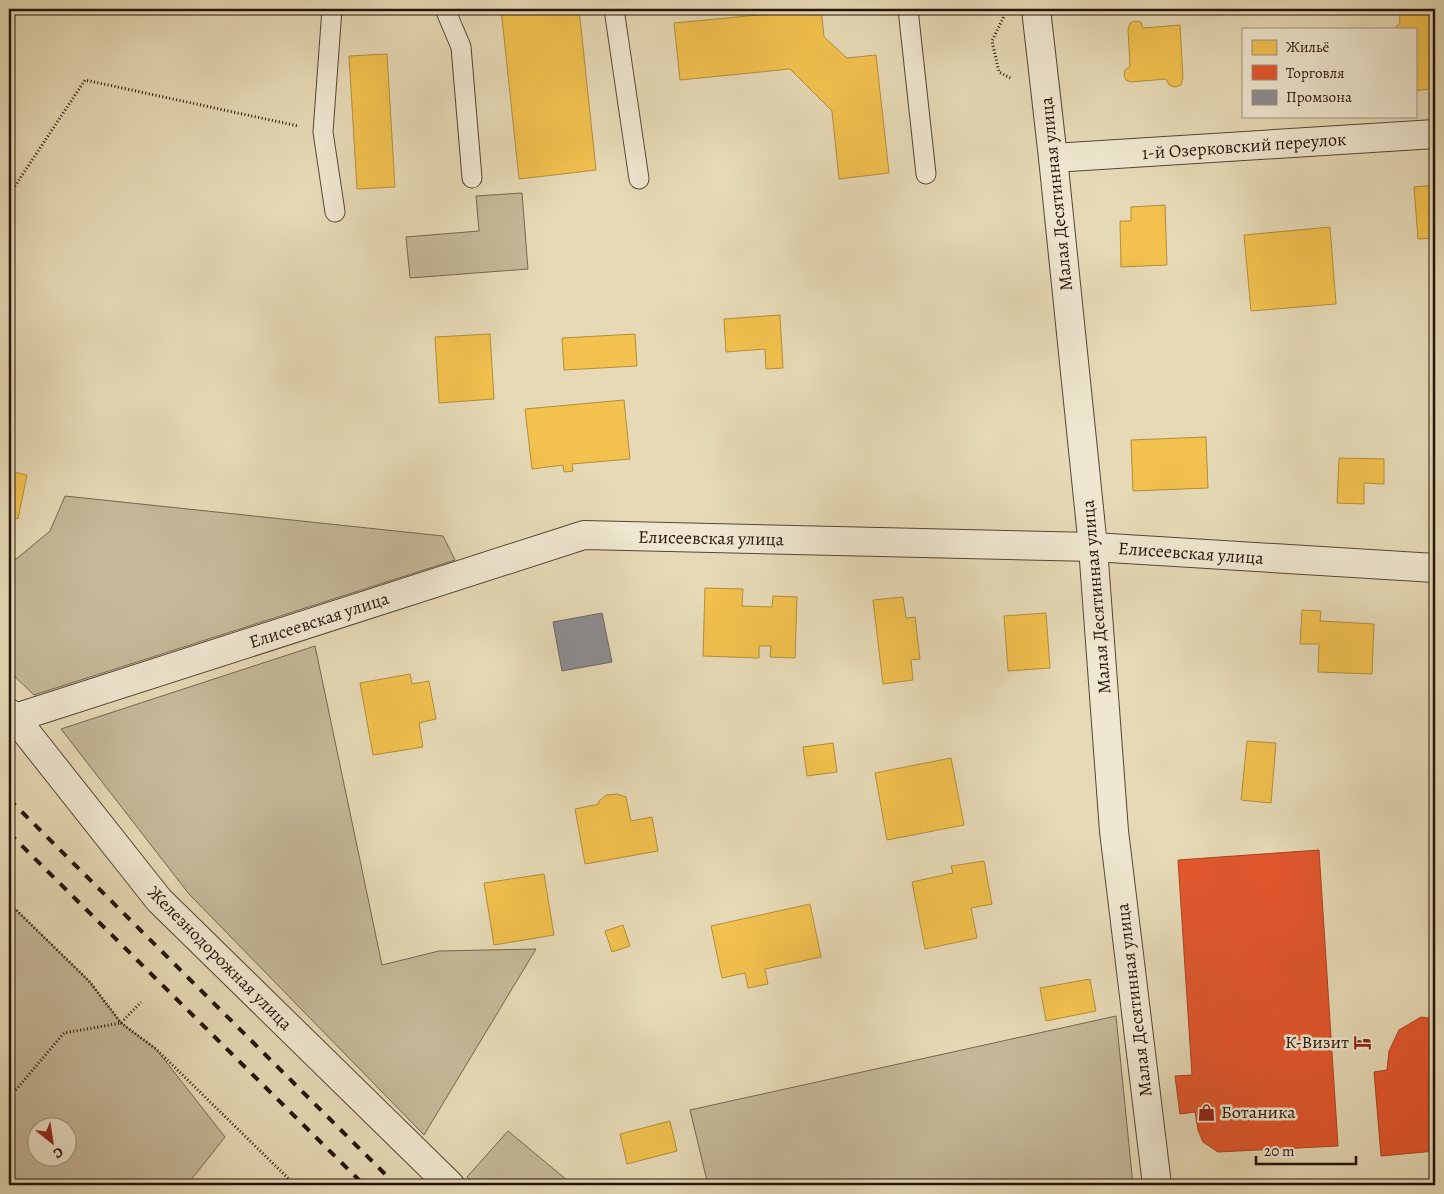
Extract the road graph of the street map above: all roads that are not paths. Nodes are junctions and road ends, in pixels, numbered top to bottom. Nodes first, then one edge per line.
1 (332, 9) edge
2 (445, 9) edge
3 (614, 9) edge
4 (908, 9) edge
5 (1036, 9) edge
6 (1435, 134) edge
7 (1053, 158) junction
8 (926, 174) dead end
9 (472, 178) dead end
10 (639, 179) dead end
11 (335, 212) dead end
12 (1092, 547) junction
13 (1435, 568) edge
14 (12, 716) edge
15 (450, 1185) edge
16 (1156, 1185) edge

1 - 11 lane
2 - 9 lane
3 - 10 lane
4 - 8 lane
5 - 7 street, Малая Десятинная улица
6 - 7 street, 1-й Озерковский переулок
7 - 12 street, Малая Десятинная улица
12 - 13 street, Елисеевская улица
12 - 14 street, Елисеевская улица
12 - 16 street, Малая Десятинная улица
14 - 15 street, Железнодорожная улица

